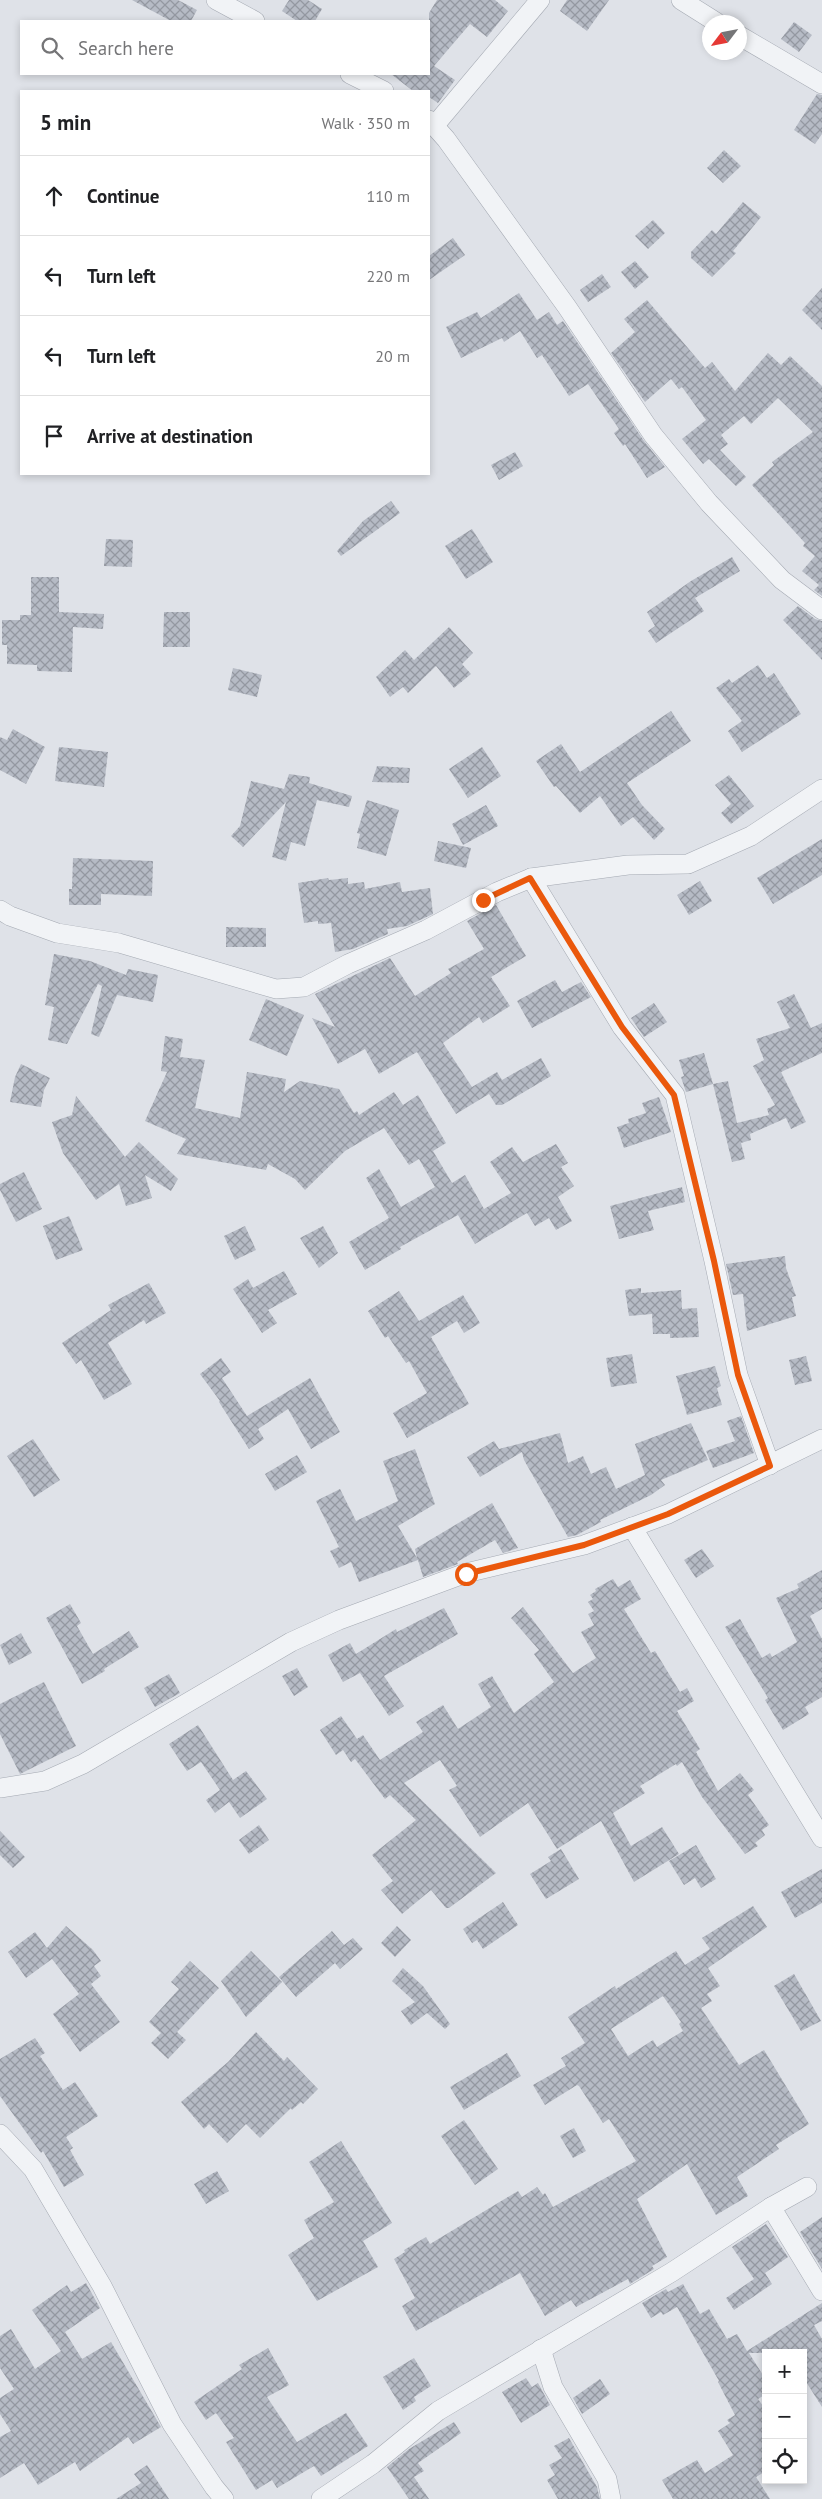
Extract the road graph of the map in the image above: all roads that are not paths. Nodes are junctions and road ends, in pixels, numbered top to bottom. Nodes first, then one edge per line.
1 (216, 0) edge
2 (540, 0) edge
3 (681, 0) edge
4 (705, 15) edge
5 (253, 20) edge
6 (747, 40) edge
7 (352, 75) edge
8 (822, 84) edge
9 (382, 90) edge
10 (432, 122) edge
11 (822, 610) edge
12 (822, 789) edge
13 (530, 878) junction
14 (0, 910) edge
15 (822, 1439) edge
16 (770, 1466) junction
17 (632, 1528) junction
18 (0, 1788) edge
19 (822, 1838) edge
20 (0, 2134) edge
21 (808, 2187) dead end
22 (771, 2207) junction
23 (822, 2291) edge
24 (542, 2349) junction
25 (224, 2499) edge
26 (321, 2499) edge
27 (610, 2499) edge

1 - 5 street
2 - 10 street
3 - 4 street
6 - 8 street
7 - 9 street
10 - 11 street
12 - 13 street
13 - 14 street
13 - 16 street
15 - 16 street
16 - 17 street
17 - 18 street
17 - 19 street
20 - 25 street
21 - 22 street
22 - 23 street
22 - 24 street
24 - 26 street
24 - 27 street

